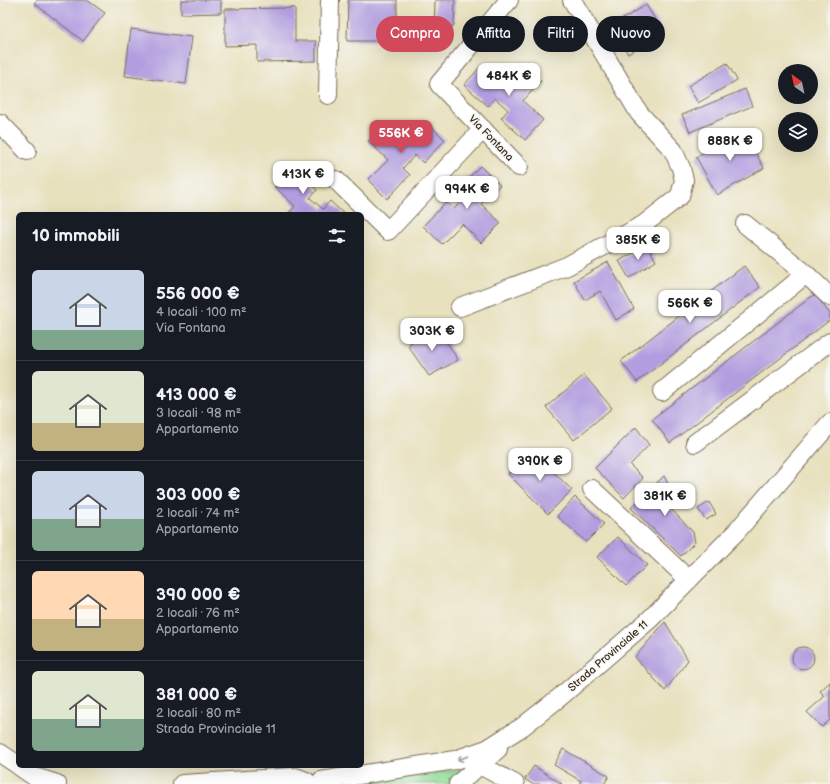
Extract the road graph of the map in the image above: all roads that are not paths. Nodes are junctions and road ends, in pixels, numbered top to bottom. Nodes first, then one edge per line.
1 (330, 0) edge
2 (509, 0) edge
3 (572, 0) edge
4 (328, 95) dead end
5 (0, 123) edge
6 (483, 129) junction
7 (27, 151) dead end
8 (519, 167) dead end
9 (336, 180) dead end
10 (745, 224) dead end
11 (806, 274) junction
12 (830, 297) edge
13 (460, 307) dead end
14 (830, 342) edge
15 (662, 392) dead end
16 (830, 423) edge
17 (695, 443) dead end
18 (592, 489) dead end
19 (689, 580) junction
20 (522, 727) junction
21 (0, 753) edge
22 (16, 765) edge
23 (480, 765) junction
24 (21, 768) edge
25 (314, 782) edge
26 (57, 784) edge
27 (182, 784) edge
28 (458, 784) edge
29 (515, 784) edge

1 - 4 street
2 - 6 street, Via Fontana
3 - 13 street
5 - 7 street
6 - 8 street, Via Fontana
6 - 9 street
10 - 11 street
11 - 12 street
11 - 15 street
14 - 17 street
16 - 19 street, Strada Provinciale 11
18 - 19 street
19 - 20 street, Strada Provinciale 11
20 - 23 street
20 -> 25 street, Strada Provinciale 11
21 - 22 street
23 - 28 street
23 - 29 street
24 - 26 street
25 - 27 street, Strada Provinciale 11

